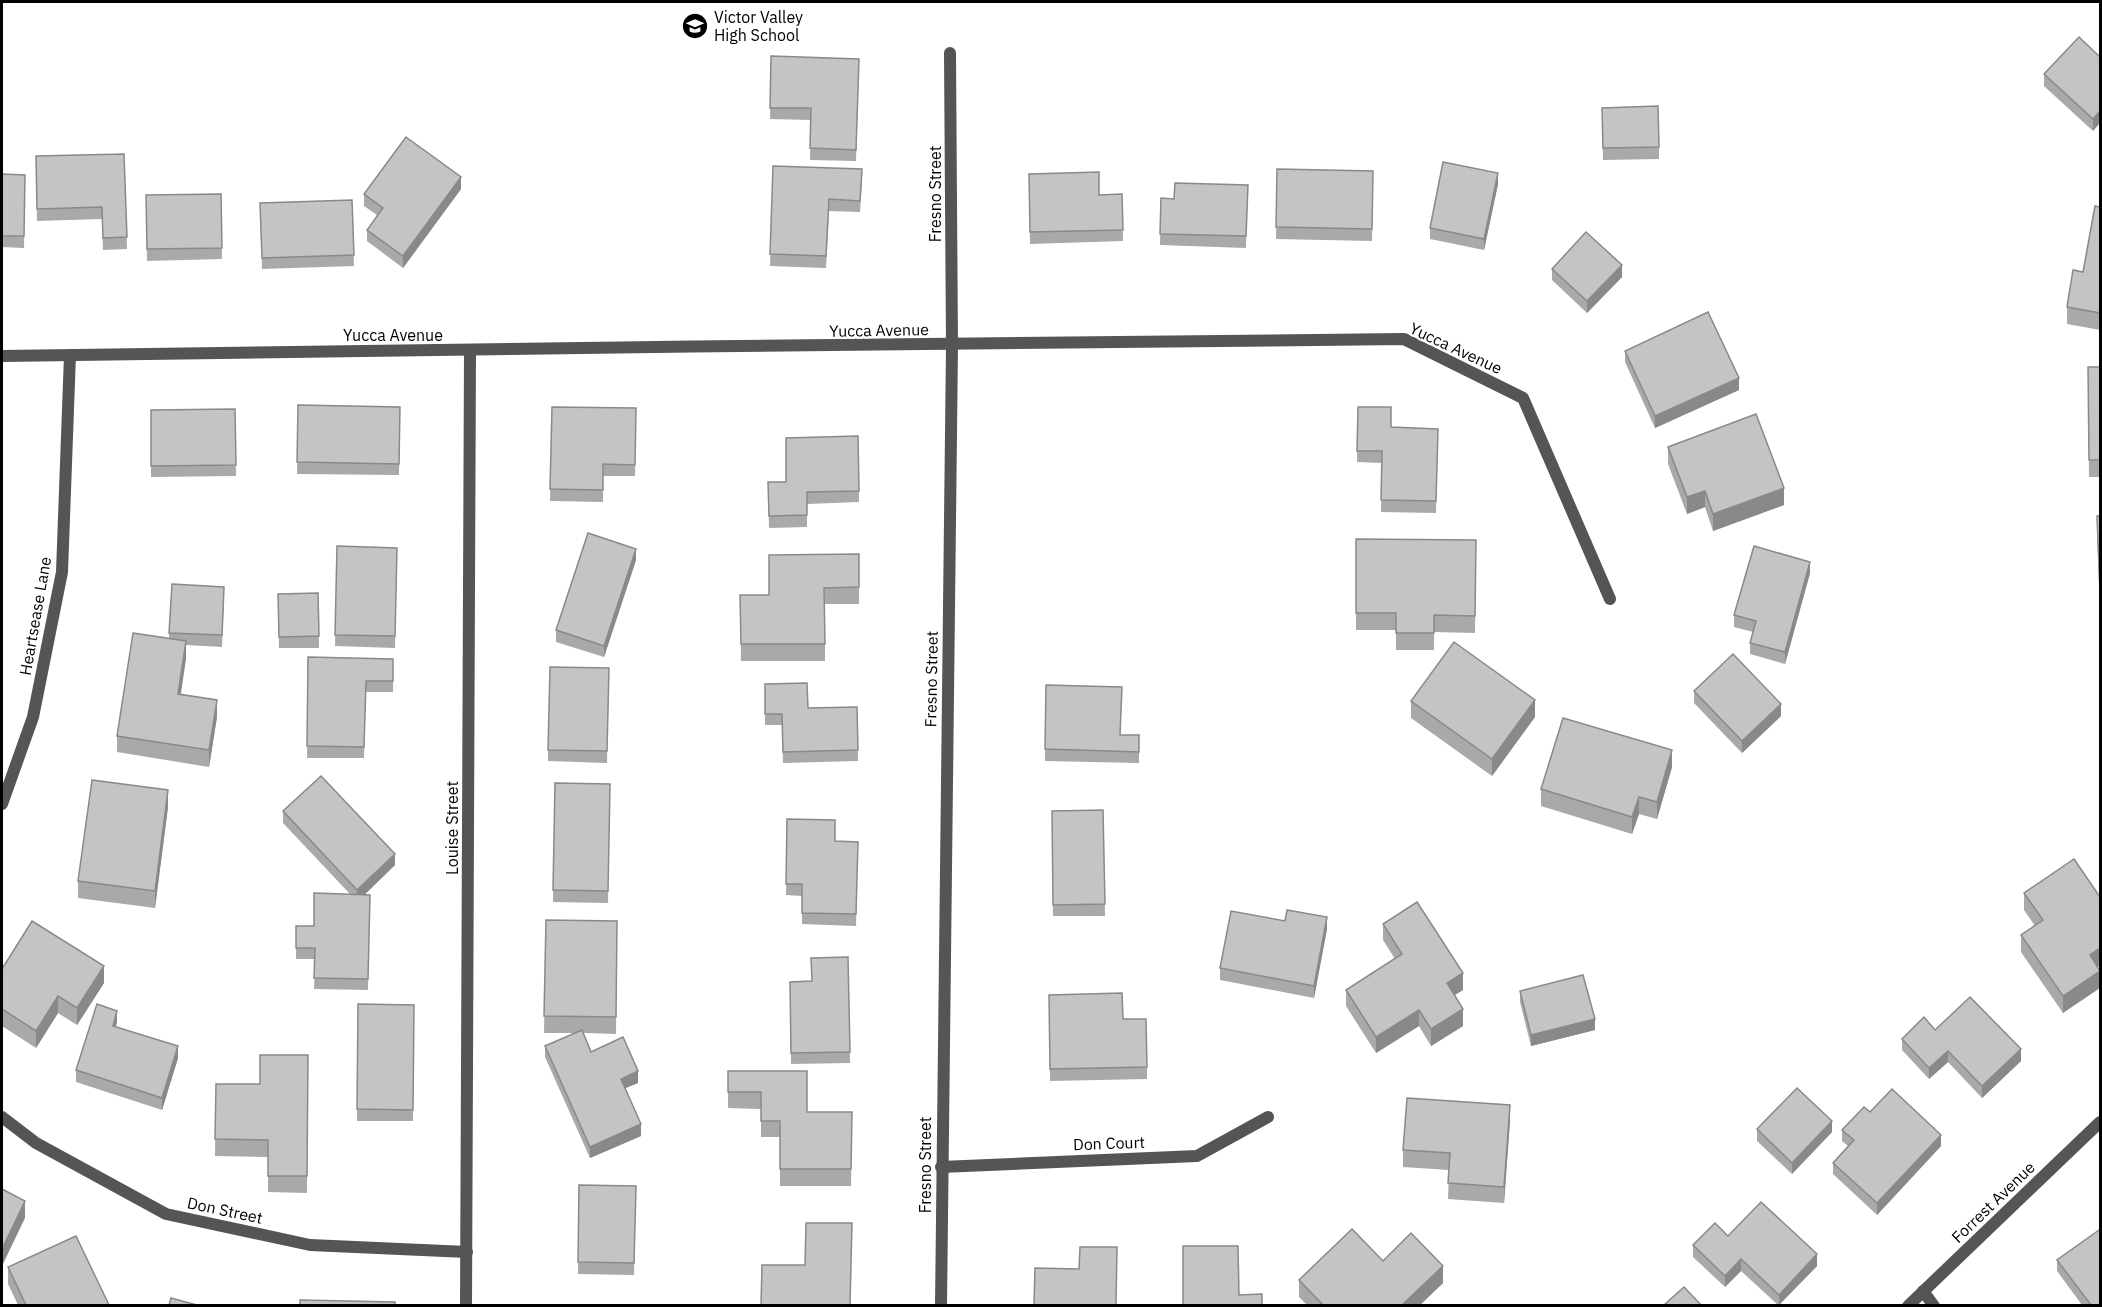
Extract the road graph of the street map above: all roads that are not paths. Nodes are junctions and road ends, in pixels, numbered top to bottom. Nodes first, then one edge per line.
1 (950, 53) dead end
2 (952, 346) junction
3 (470, 351) junction
4 (70, 355) junction
5 (2, 357) edge
6 (1610, 599) dead end
7 (2, 804) edge
8 (2, 1117) edge
9 (1268, 1117) dead end
10 (2100, 1122) edge
11 (941, 1167) junction
12 (467, 1252) junction
13 (1923, 1291) junction
14 (466, 1305) edge
15 (941, 1305) edge
16 (1908, 1305) edge
17 (1934, 1305) edge

1 - 2 street, Fresno Street
2 - 3 street, Yucca Avenue
2 - 6 street, Yucca Avenue
2 - 11 street, Fresno Street
3 - 4 street, Yucca Avenue
3 - 12 street, Louise Street
4 - 5 street, Yucca Avenue
4 - 7 street, Heartsease Lane
8 - 12 street, Don Street
9 - 11 street, Don Court
10 - 13 street, Forrest Avenue
11 - 15 street, Fresno Street
12 - 14 street, Louise Street
13 - 16 street, Forrest Avenue
13 - 17 street

